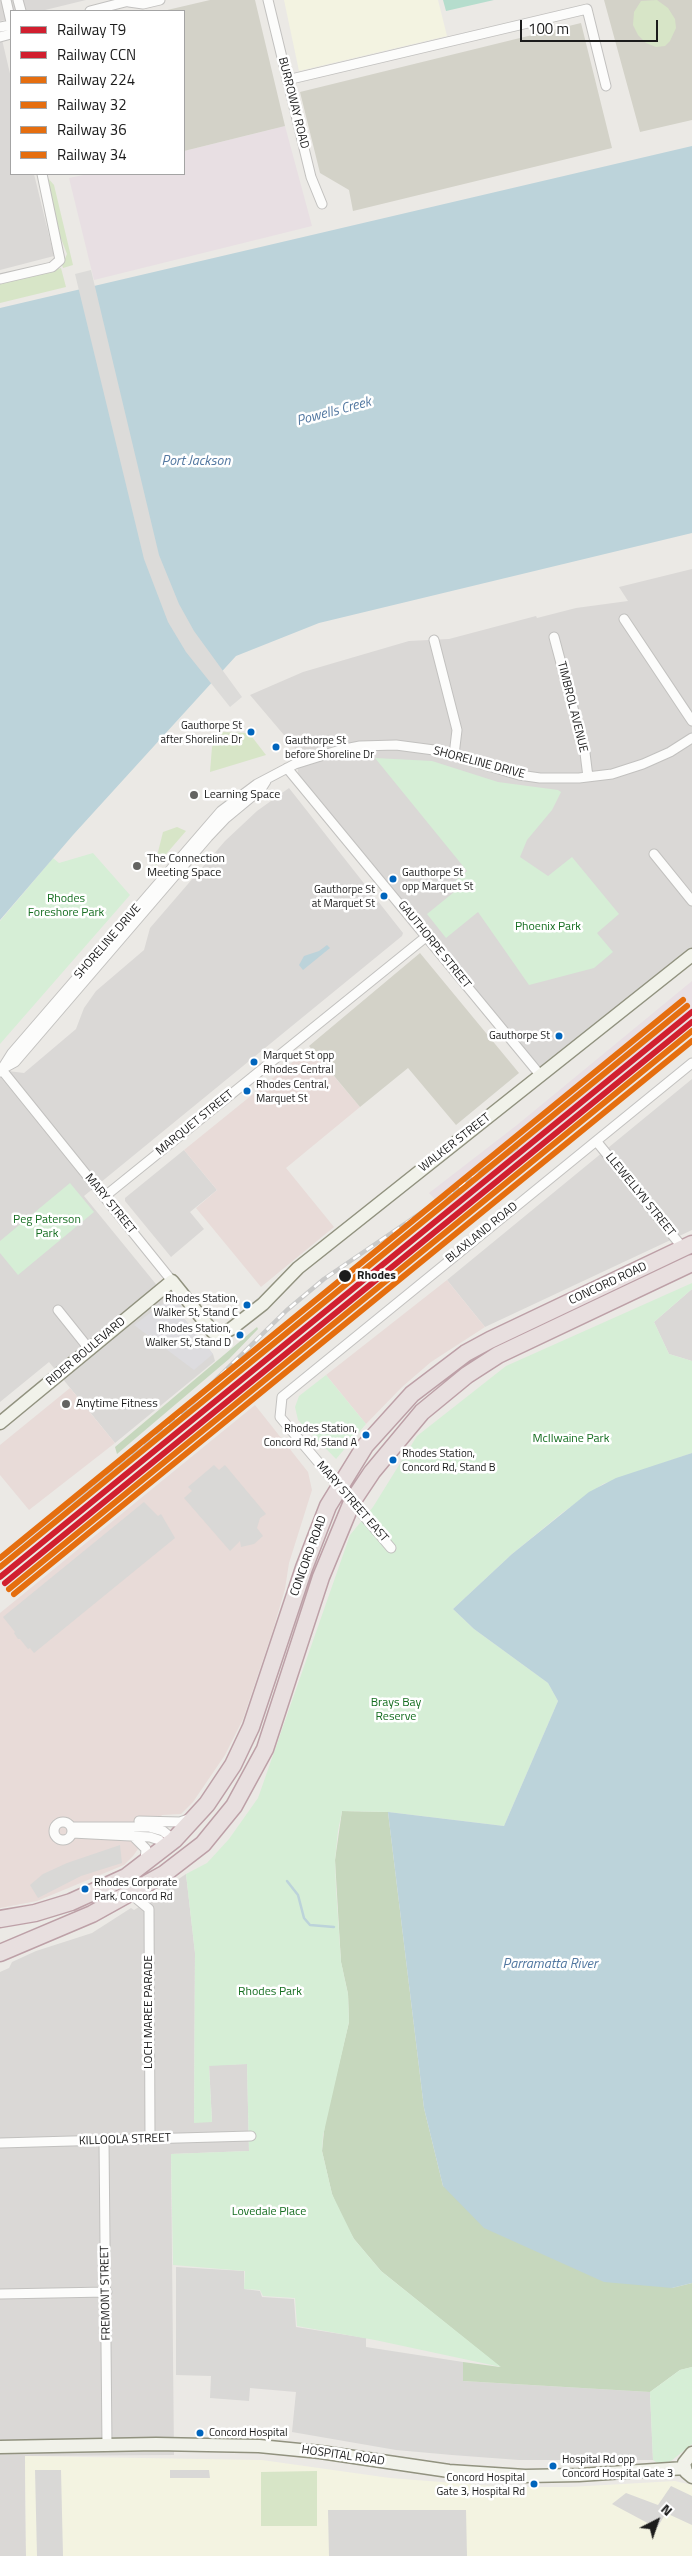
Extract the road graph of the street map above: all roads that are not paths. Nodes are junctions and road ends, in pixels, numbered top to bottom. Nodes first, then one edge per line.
1 (6, 0) edge
2 (160, 0) edge
3 (268, 0) edge
4 (131, 1) edge
5 (94, 10) edge
6 (10, 18) edge
7 (287, 80) junction
8 (606, 86) dead end
9 (42, 175) edge
10 (322, 204) dead end
11 (0, 279) edge
12 (624, 618) dead end
13 (554, 637) dead end
14 (434, 640) dead end
15 (692, 721) edge
16 (692, 738) edge
17 (454, 755) junction
18 (287, 768) junction
19 (588, 777) junction
20 (654, 854) dead end
21 (692, 901) edge
22 (427, 936) junction
23 (692, 955) edge
24 (692, 1063) edge
25 (1, 1071) edge
26 (542, 1076) junction
27 (597, 1142) junction
28 (104, 1197) junction
29 (688, 1246) edge
30 (692, 1263) edge
31 (172, 1281) junction
32 (58, 1310) dead end
33 (221, 1334) joint
34 (90, 1350) junction
35 (279, 1408) joint
36 (0, 1423) edge
37 (338, 1488) junction
38 (352, 1502) junction
39 (391, 1548) dead end
40 (200, 1813) junction
41 (105, 1827) junction
42 (132, 1836) junction
43 (170, 1844) junction
44 (182, 1862) junction
45 (143, 1866) junction
46 (131, 1894) junction
47 (0, 1919) edge
48 (64, 1927) junction
49 (0, 1942) edge
50 (0, 1953) edge
51 (251, 2136) dead end
52 (150, 2140) junction
53 (104, 2141) junction
54 (0, 2143) edge
55 (107, 2292) junction
56 (0, 2294) edge
57 (107, 2446) junction
58 (0, 2447) edge
59 (692, 2453) edge
60 (688, 2472) edge

1 - 6 street
2 - 4 street
3 - 7 street, BURROWAY ROAD
4 - 5 street
7 - 8 street
7 - 10 street, BURROWAY ROAD
9 - 11 street
12 - 15 street
13 - 19 street, TIMBROL AVENUE
14 - 17 street
16 - 19 street, SHORELINE DRIVE
17 - 18 street, SHORELINE DRIVE
17 - 19 street, SHORELINE DRIVE
18 - 22 street, GAUTHORPE STREET
18 - 25 street, SHORELINE DRIVE
20 - 21 street
22 - 26 street, GAUTHORPE STREET
22 - 28 street, MARQUET STREET
23 - 26 street, WALKER STREET
24 - 27 street, BLAXLAND ROAD
25 - 28 street, MARY STREET
26 - 33 street, WALKER STREET
27 - 29 street, LLEWELLYN STREET
27 - 35 street, BLAXLAND ROAD
28 - 31 street, MARY STREET
29 - 37 highway, CONCORD ROAD
30 - 38 highway, CONCORD ROAD
31 - 33 street, MARY STREET
31 - 34 street, RIDER BOULEVARD
32 - 34 street
34 - 36 street, RIDER BOULEVARD
35 - 37 street, MARY STREET EAST
37 - 38 street, MARY STREET EAST
37 - 40 highway, CONCORD ROAD
38 - 39 street, MARY STREET EAST
38 - 44 highway, CONCORD ROAD
40 - 41 street
40 - 43 highway, CONCORD ROAD
41 - 42 street
41 - 43 street
42 - 43 street
42 - 45 street
43 - 44 highway
43 - 45 highway, CONCORD ROAD
44 - 46 highway, CONCORD ROAD
45 - 47 highway, CONCORD ROAD
46 - 48 highway, CONCORD ROAD
46 - 52 street, LOCH MAREE PARADE
48 - 49 highway
48 - 50 highway
51 - 52 street, KILLOOLA STREET
52 - 53 street, KILLOOLA STREET
53 - 54 street, KILLOOLA STREET
53 - 55 street, FREMONT STREET
55 - 56 street
55 - 57 street, FREMONT STREET
57 - 58 street, HOSPITAL ROAD
57 - 60 street, HOSPITAL ROAD
59 - 60 street

